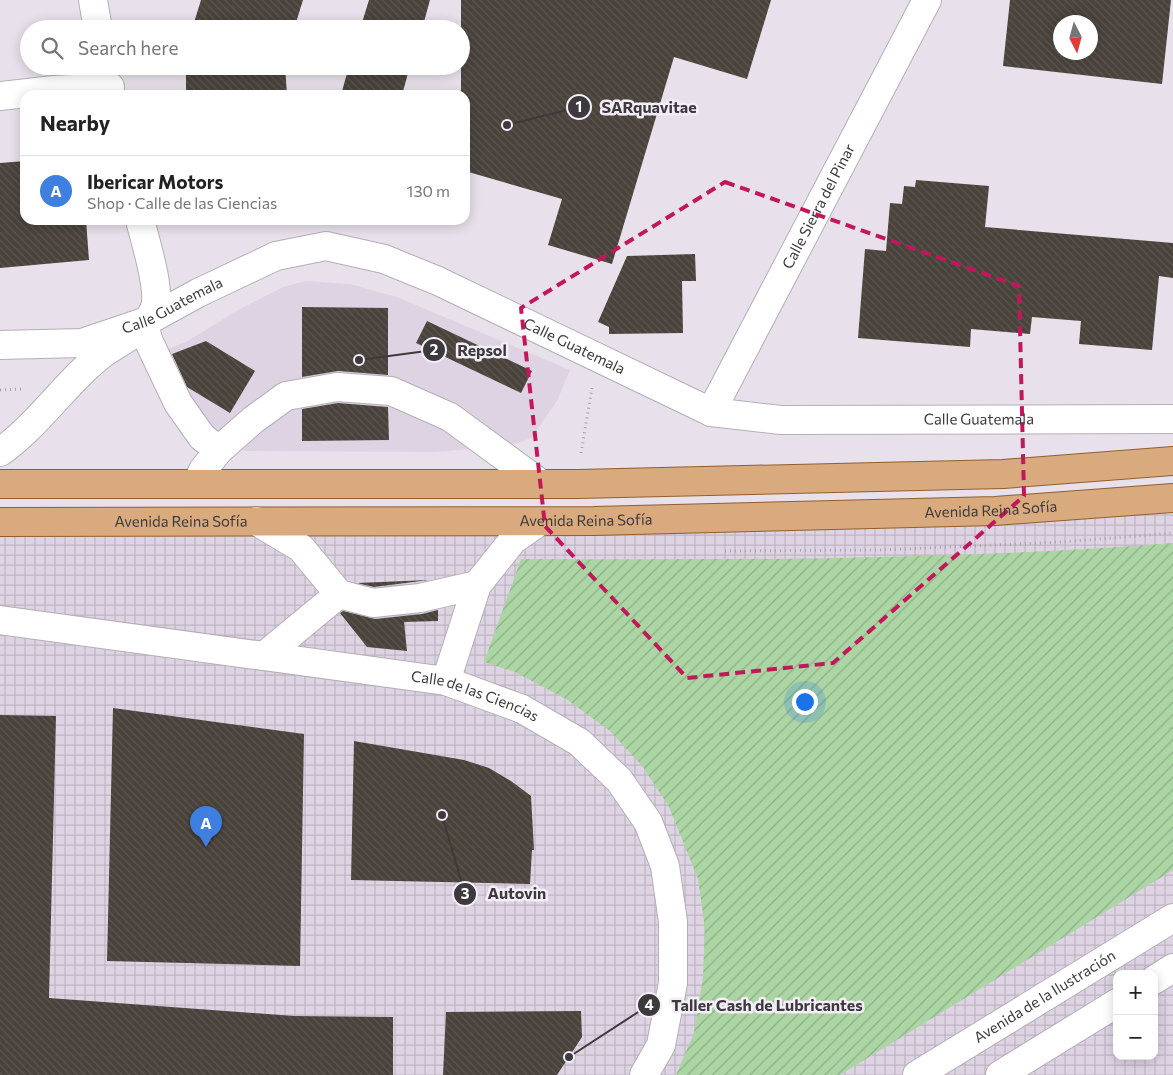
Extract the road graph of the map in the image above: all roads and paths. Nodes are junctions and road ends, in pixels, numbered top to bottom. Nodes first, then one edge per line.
1 (93, 0) edge
2 (928, 0) edge
3 (96, 20) edge
4 (109, 83) edge
5 (54, 90) edge
6 (20, 94) edge
7 (0, 96) edge
8 (141, 225) edge
9 (147, 321) junction
10 (0, 345) edge
11 (592, 385) dead end
12 (29, 389) dead end
13 (0, 390) edge
14 (711, 412) junction
15 (1173, 419) edge
16 (219, 450) junction
17 (0, 452) edge
18 (1173, 461) edge
19 (540, 483) junction
20 (0, 484) edge
21 (198, 484) junction
22 (578, 484) junction
23 (1173, 498) edge
24 (256, 521) junction
25 (0, 522) edge
26 (539, 522) junction
27 (477, 585) junction
28 (339, 594) junction
29 (0, 620) edge
30 (264, 656) junction
31 (446, 681) junction
32 (1173, 918) edge
33 (1173, 968) edge
34 (1158, 977) edge
35 (1113, 1005) edge
36 (644, 1075) edge
37 (917, 1075) edge
38 (1000, 1075) edge

1 - 3 street
2 - 14 street, Calle Sierra del Pinar
4 - 5 street
6 - 7 street
8 - 9 street
9 - 10 street, Calle Guatemala
9 - 14 street, Calle Guatemala
9 - 16 street
9 - 17 street
11 - 22 path
12 - 13 path
14 - 15 street, Calle Guatemala
16 - 19 street
16 - 21 street
18 - 22 main road
19 - 21 main road
19 - 22 main road
20 - 21 main road
23 - 26 main road, Avenida Reina Sofía
24 - 25 main road, Avenida Reina Sofía
24 - 26 main road, Avenida Reina Sofía
24 - 28 street
26 - 27 street
27 - 28 street
27 - 31 street
28 - 30 street
29 - 30 street, Calle de las Ciencias
30 - 31 street, Calle de las Ciencias
31 - 36 street, Calle de las Ciencias
32 - 37 street, Avenida de la Ilustración
33 - 34 street
35 - 38 street

